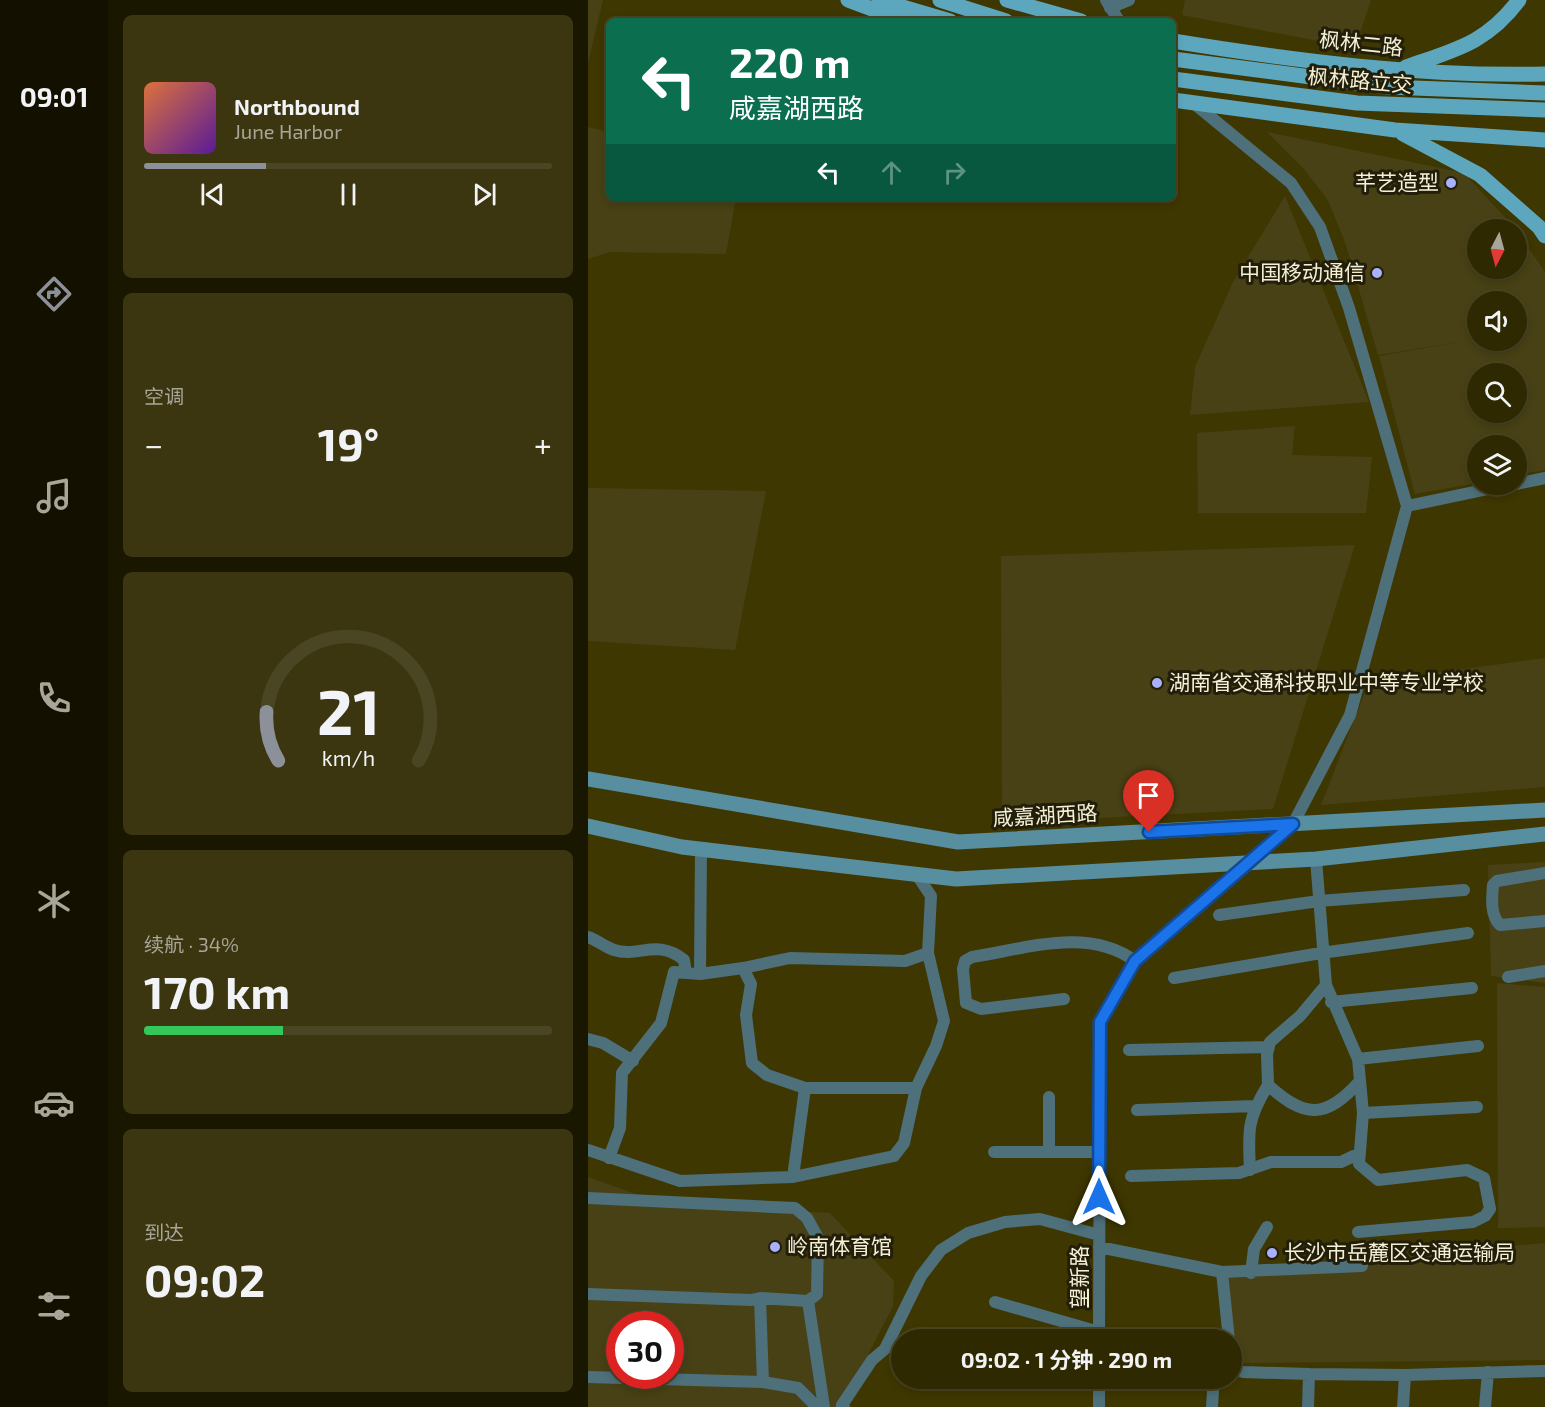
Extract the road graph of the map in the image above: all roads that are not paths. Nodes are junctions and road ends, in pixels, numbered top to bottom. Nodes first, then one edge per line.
1 (848, 0) edge
2 (879, 0) edge
3 (940, 0) edge
4 (1007, 0) edge
5 (1129, 0) edge
6 (1519, 0) edge
7 (1108, 4) edge
8 (907, 14) edge
9 (932, 18) edge
10 (997, 18) edge
11 (1070, 18) edge
12 (1117, 18) edge
13 (1176, 41) edge
14 (1176, 59) edge
15 (1400, 69) junction
16 (1545, 74) edge
17 (1176, 79) edge
18 (1545, 93) edge
19 (1176, 101) edge
20 (1196, 105) junction
21 (1545, 111) edge
22 (1395, 130) junction
23 (1545, 140) edge
24 (1545, 236) edge
25 (1545, 478) edge
26 (1527, 481) edge
27 (1467, 494) edge
28 (1407, 506) junction
29 (588, 778) edge
30 (1545, 810) edge
31 (1293, 824) junction
32 (588, 826) edge
33 (1545, 834) edge
34 (701, 849) junction
35 (1316, 859) junction
36 (1248, 863) junction
37 (1545, 873) edge
38 (917, 875) junction
39 (1464, 890) dead end
40 (1319, 901) junction
41 (1219, 915) dead end
42 (1545, 921) edge
43 (1468, 933) dead end
44 (588, 937) edge
45 (1321, 952) junction
46 (928, 953) junction
47 (1135, 961) junction
48 (743, 968) junction
49 (1545, 972) edge
50 (686, 973) junction
51 (700, 975) junction
52 (1508, 977) dead end
53 (1174, 978) dead end
54 (1326, 985) junction
55 (1472, 988) dead end
56 (1064, 999) dead end
57 (1331, 1002) junction
58 (588, 1039) edge
59 (1478, 1046) dead end
60 (1269, 1047) junction
61 (1129, 1050) dead end
62 (1358, 1059) junction
63 (633, 1061) junction
64 (1360, 1081) junction
65 (1268, 1085) junction
66 (805, 1088) junction
67 (916, 1088) junction
68 (1049, 1097) dead end
69 (1255, 1106) junction
70 (1477, 1107) dead end
71 (1137, 1110) dead end
72 (1363, 1113) junction
73 (588, 1150) edge
74 (994, 1152) dead end
75 (1048, 1152) junction
76 (1099, 1152) junction
77 (1360, 1153) junction
78 (609, 1158) junction
79 (1250, 1170) junction
80 (1131, 1176) dead end
81 (793, 1177) junction
82 (588, 1198) edge
83 (1267, 1227) dead end
84 (1358, 1232) dead end
85 (1099, 1241) junction
86 (1362, 1266) dead end
87 (1222, 1272) junction
88 (1251, 1273) junction
89 (588, 1294) edge
90 (760, 1298) junction
91 (808, 1300) junction
92 (995, 1302) dead end
93 (1078, 1329) edge
94 (1099, 1329) edge
95 (1228, 1329) edge
96 (1545, 1371) edge
97 (1242, 1372) edge
98 (1488, 1372) junction
99 (1310, 1374) junction
100 (1405, 1375) junction
101 (588, 1377) edge
102 (763, 1382) junction
103 (1099, 1389) edge
104 (1213, 1389) edge
105 (817, 1407) edge
106 (824, 1407) edge
107 (844, 1407) edge
108 (1100, 1407) edge
109 (1212, 1407) edge
110 (1308, 1407) edge
111 (1403, 1407) edge
112 (1485, 1407) edge

1 - 8 main road
2 - 8 main road
3 - 10 main road
4 - 11 main road
5 - 7 street
6 - 15 main road
7 - 12 street
8 - 9 main road
13 - 15 main road, 枫林二路
14 - 18 main road, 枫林路立交
15 - 16 main road, 枫林二路
17 - 21 main road, 枫林路立交
19 - 20 main road
20 - 22 main road
20 - 28 street
22 - 23 main road
22 - 24 main road
25 - 26 street
27 - 28 street
28 - 31 street
29 - 31 main road, 咸嘉湖西路
30 - 31 main road, 咸嘉湖西路
31 - 36 street, 望新路
32 - 34 main road
33 - 35 main road
34 - 38 main road
34 - 51 street
35 - 36 main road
35 - 40 street
36 - 38 main road
36 - 47 street, 望新路
37 - 42 street
38 - 46 street
39 - 40 street
40 - 41 street
40 - 45 street
43 - 45 street
44 - 50 street
45 - 53 street
45 - 54 street
46 - 48 street
46 - 67 street
47 - 56 street
47 - 76 street, 望新路
48 - 51 street
48 - 66 street
49 - 52 street
50 - 51 street
50 - 63 street
54 - 57 street
54 - 60 street
55 - 57 street
57 - 62 street
58 - 63 street
59 - 62 street
60 - 61 street
60 - 65 street
62 - 64 street
63 - 78 street
64 - 65 street
64 - 72 street
65 - 69 street
66 - 67 street
66 - 81 street
67 - 81 street
68 - 75 street
69 - 71 street
69 - 79 street
70 - 72 street
72 - 77 street
73 - 78 street
74 - 75 street
75 - 76 street
76 - 85 street, 望新路
77 - 79 street
77 - 84 street
78 - 81 street
79 - 80 street
82 - 91 street
83 - 88 street
85 - 87 street
85 - 94 street, 望新路
85 - 107 street
86 - 88 street
87 - 88 street
87 - 95 street
89 - 90 street
90 - 91 street
90 - 102 street
91 - 106 street
92 - 93 street
96 - 98 street
97 - 99 street
98 - 100 street
98 - 112 street
99 - 100 street
99 - 110 street
100 - 111 street
101 - 102 street
102 - 105 street
103 - 108 street
104 - 109 street

